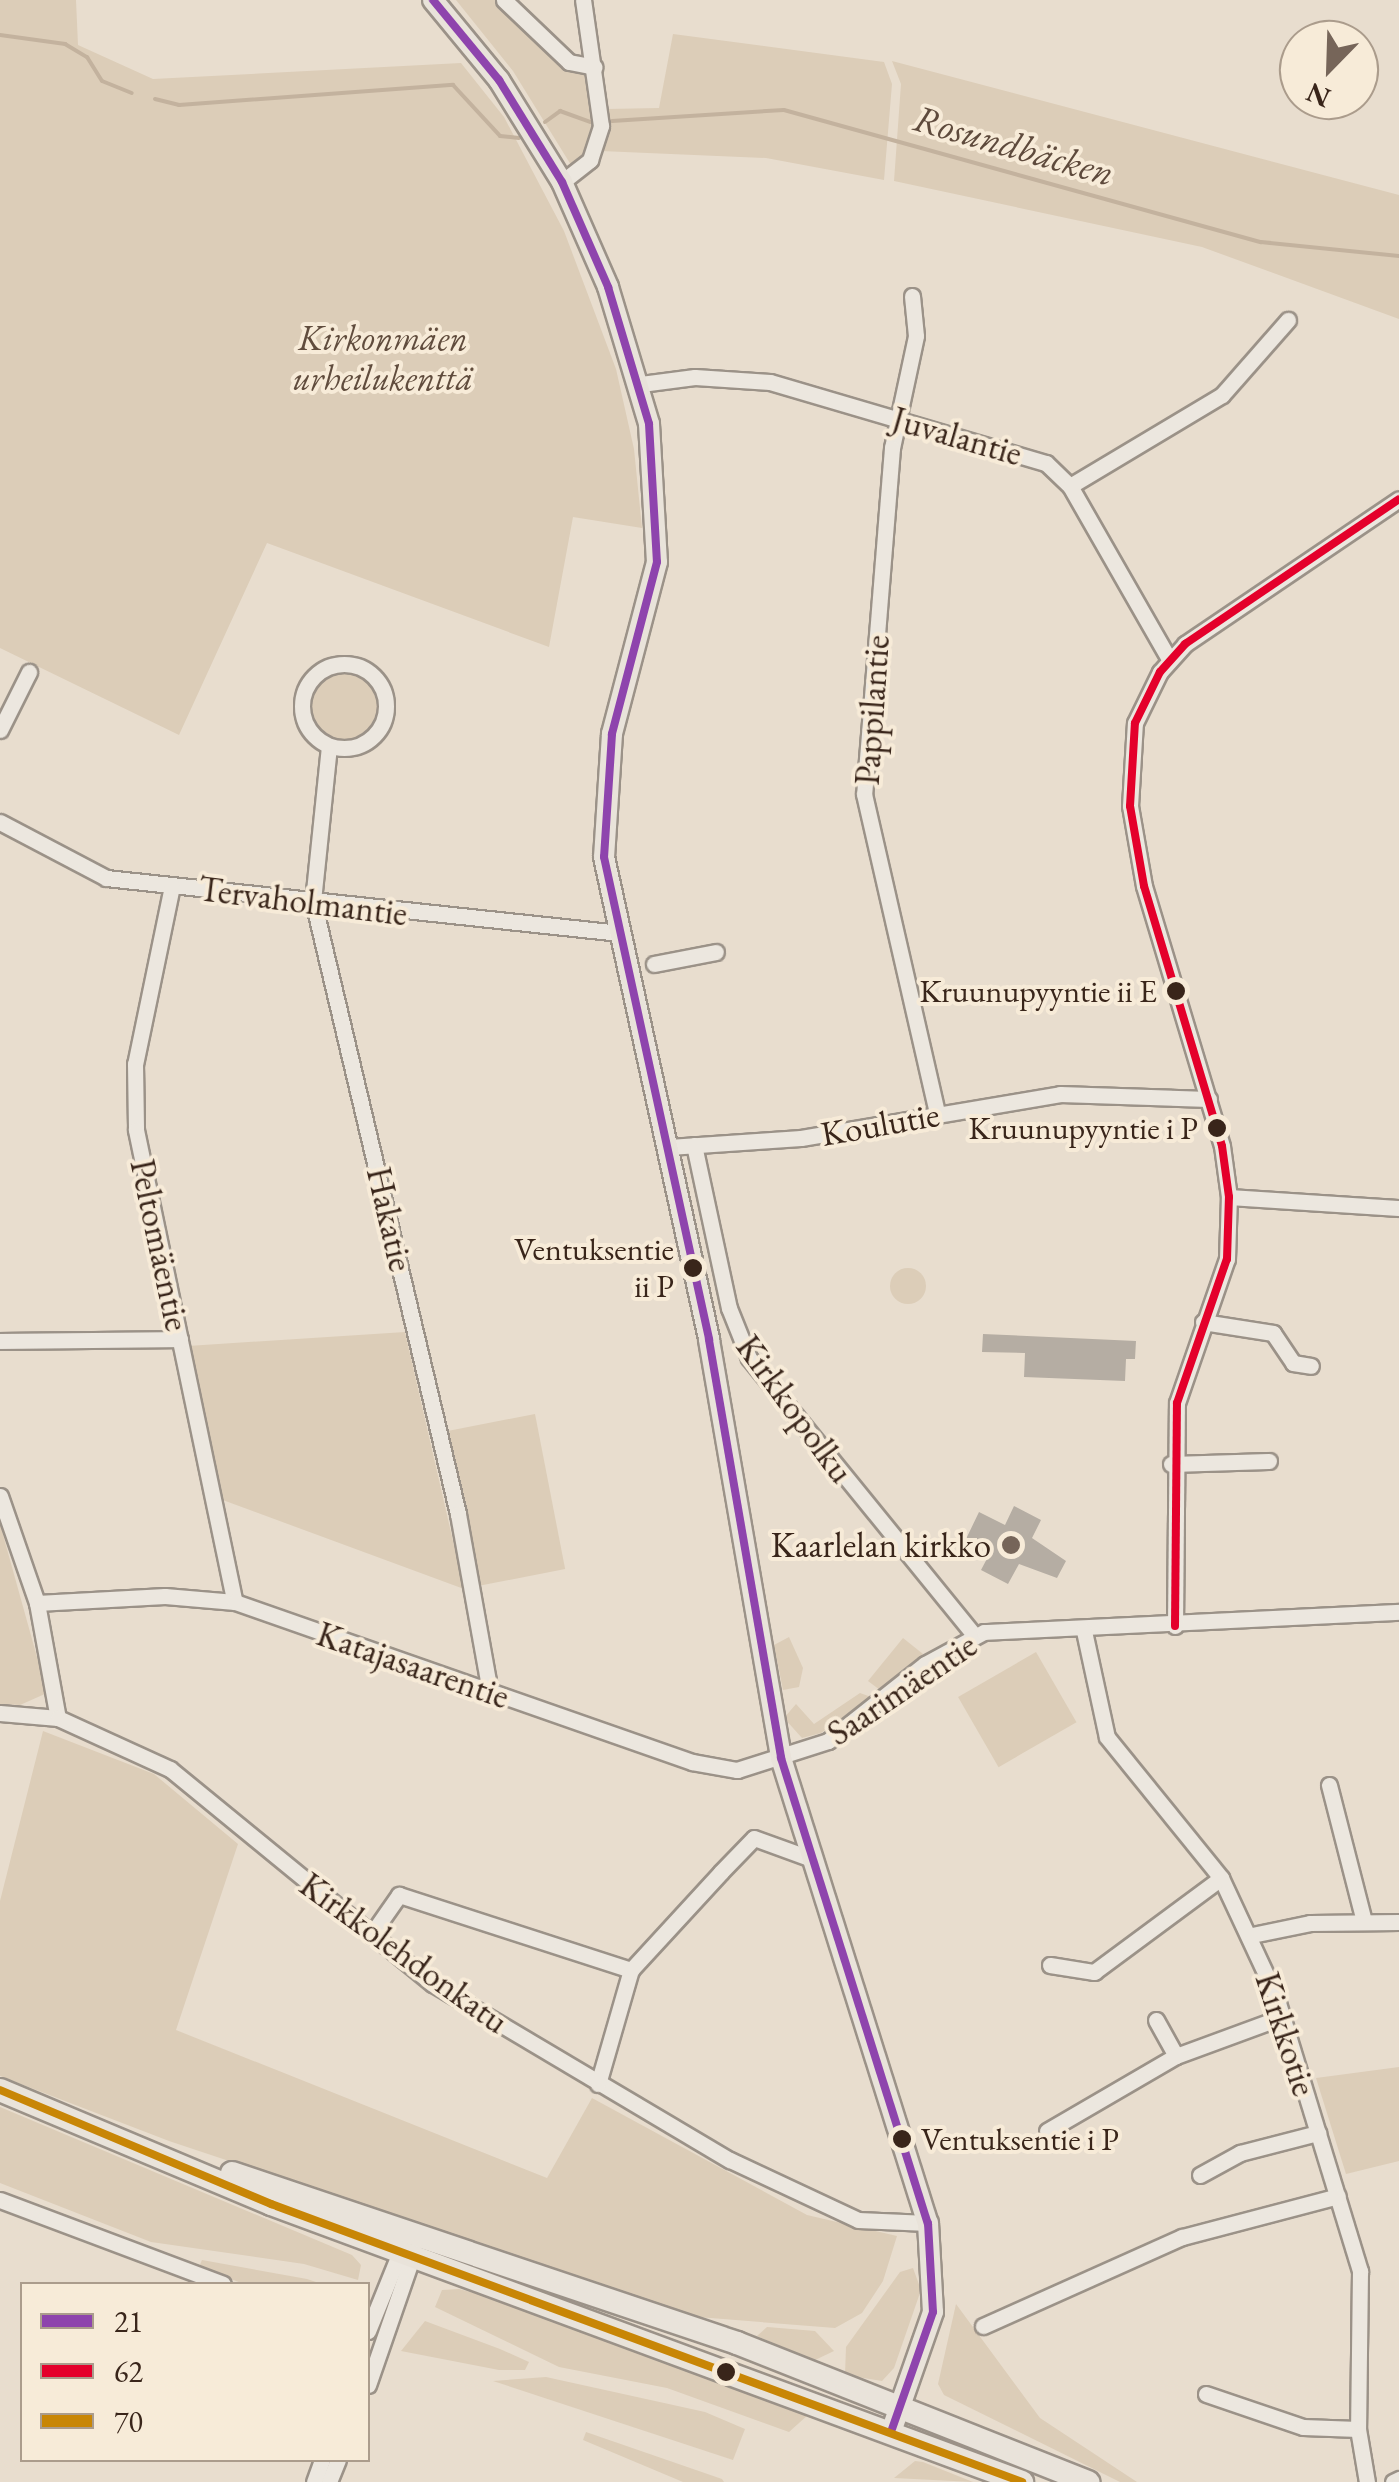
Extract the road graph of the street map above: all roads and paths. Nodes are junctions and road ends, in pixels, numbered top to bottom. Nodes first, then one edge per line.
1 (433, 0) edge
2 (504, 0) edge
3 (584, 0) edge
4 (595, 67) junction
5 (562, 182) junction
6 (912, 296) dead end
7 (1288, 320) dead end
8 (640, 384) junction
9 (899, 418) junction
10 (1070, 486) junction
11 (1399, 499) edge
12 (1169, 658) junction
13 (29, 672) dead end
14 (0, 730) edge
15 (329, 746) junction
16 (0, 822) edge
17 (172, 886) junction
18 (313, 901) junction
19 (620, 933) junction
20 (716, 952) dead end
21 (654, 964) dead end
22 (1209, 1099) junction
23 (937, 1114) junction
24 (694, 1145) junction
25 (669, 1147) junction
26 (1229, 1197) junction
27 (1399, 1208) edge
28 (1202, 1322) junction
29 (180, 1339) junction
30 (0, 1341) edge
31 (1311, 1366) dead end
32 (1269, 1461) dead end
33 (1171, 1464) junction
34 (0, 1496) edge
35 (235, 1602) junction
36 (37, 1603) junction
37 (1399, 1612) edge
38 (1175, 1626) junction
39 (1084, 1631) junction
40 (974, 1635) junction
41 (490, 1691) junction
42 (0, 1712) edge
43 (58, 1718) junction
44 (781, 1758) junction
45 (1329, 1785) dead end
46 (812, 1859) junction
47 (1221, 1878) junction
48 (1364, 1921) junction
49 (1399, 1922) edge
50 (1252, 1934) junction
51 (371, 1935) junction
52 (1050, 1965) dead end
53 (631, 1970) junction
54 (1282, 2018) junction
55 (1156, 2020) dead end
56 (1176, 2056) junction
57 (598, 2084) junction
58 (0, 2090) edge
59 (1047, 2132) dead end
60 (1318, 2133) junction
61 (1200, 2175) dead end
62 (1338, 2196) junction
63 (0, 2200) edge
64 (928, 2223) junction
65 (408, 2247) junction
66 (218, 2282) edge
67 (984, 2326) dead end
68 (370, 2327) edge
69 (375, 2342) edge
70 (370, 2373) edge
71 (1206, 2394) dead end
72 (902, 2405) junction
73 (1358, 2428) junction
74 (892, 2429) junction
75 (1022, 2482) edge
76 (1088, 2482) edge
77 (1367, 2482) edge

1 - 5 main road
2 - 4 street
3 - 4 street
4 - 5 street
5 - 8 main road
6 - 9 street, Pappilantie
7 - 10 street
8 - 9 street, Juvalantie
8 - 19 main road
9 - 10 street, Juvalantie
9 - 23 street, Pappilantie
10 - 12 street, Juvalantie
11 - 12 street
12 - 22 street
13 - 14 street
15 - 15 street
15 - 18 street, Hakatie
16 - 17 street, Tervaholmantie
17 - 18 street, Tervaholmantie
17 - 29 street, Peltomäentie
18 - 19 street, Tervaholmantie
18 - 41 street, Hakatie
19 - 25 main road
20 - 21 street
22 - 23 street, Koulutie
22 - 26 street
23 - 24 street, Koulutie
24 - 25 street, Koulutie
24 - 40 street, Kirkkopolku
25 - 44 main road
26 - 27 street
26 - 28 street
28 - 31 street
28 - 33 street
29 - 30 street
29 - 35 street, Peltomäentie
32 - 33 street
33 - 38 street
34 - 36 street
35 - 36 street, Katajasaarentie
35 - 41 street, Katajasaarentie
36 - 43 street
37 - 38 street, Saarimäentie
38 - 39 street, Saarimäentie
39 - 40 street, Saarimäentie
39 - 47 street, Kirkkotie
40 - 44 street, Saarimäentie
41 - 44 street, Katajasaarentie
42 - 43 street, Kirkkolehdonkatu
43 - 51 street, Kirkkolehdonkatu
44 - 46 main road
45 - 48 street
46 - 53 street
46 - 64 main road
47 - 50 street, Kirkkotie
47 - 52 street
48 - 49 street
48 - 50 street
50 - 54 street, Kirkkotie
51 - 53 street
51 - 57 street, Kirkkolehdonkatu
53 - 57 street
54 - 56 street
54 - 60 street, Kirkkotie
55 - 56 street
56 - 59 street
57 - 64 street, Kirkkolehdonkatu
58 - 65 highway
60 - 61 street
60 - 62 street, Kirkkotie
62 - 67 street
62 - 73 street, Kirkkotie
63 - 66 street
64 - 72 main road
65 - 68 street
65 - 69 street
65 - 72 highway
65 - 74 highway
69 - 70 street
71 - 73 street
72 - 74 main road
72 - 76 highway
73 - 77 street, Kirkkotie
74 - 75 highway

